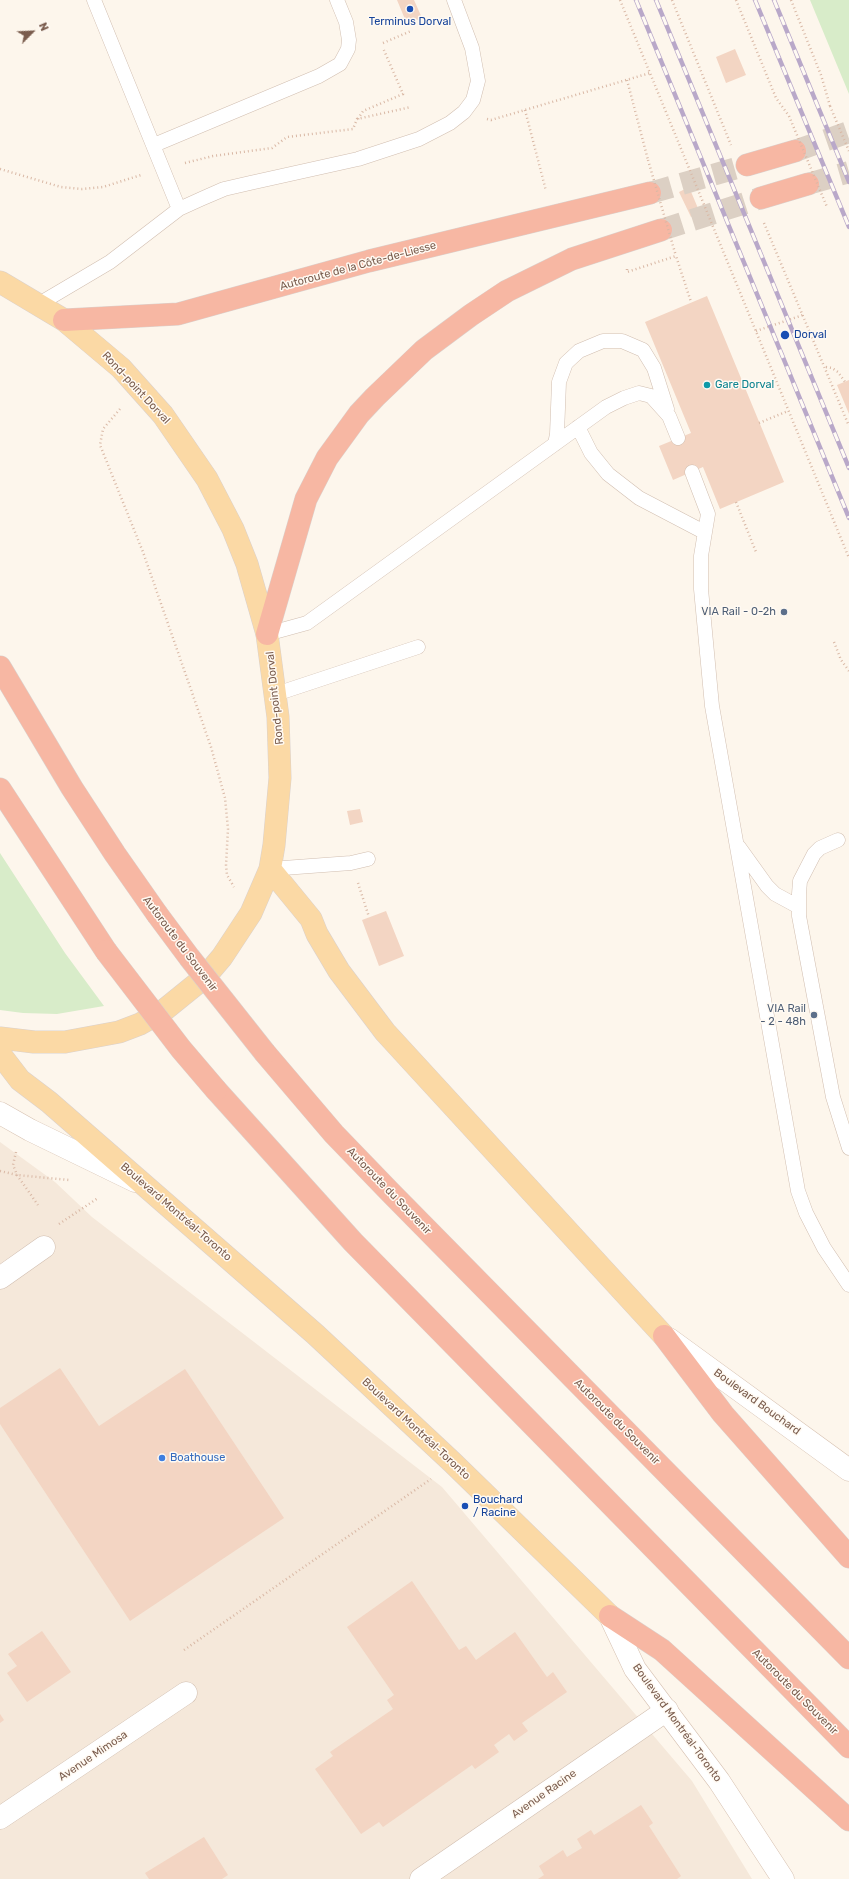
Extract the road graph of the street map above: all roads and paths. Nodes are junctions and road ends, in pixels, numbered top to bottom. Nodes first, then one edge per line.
1 (94, 0) edge
2 (337, 0) edge
3 (454, 0) edge
4 (620, 0) edge
5 (736, 0) edge
6 (791, 0) edge
7 (411, 31) dead end
8 (383, 43) dead end
9 (383, 48) dead end
10 (650, 73) junction
11 (627, 80) junction
12 (411, 108) dead end
13 (525, 110) junction
14 (482, 118) dead end
15 (357, 119) junction
16 (154, 145) junction
17 (794, 151) tunnel mouth
18 (849, 151) edge
19 (185, 163) dead end
20 (747, 165) tunnel mouth
21 (0, 169) edge
22 (148, 173) dead end
23 (808, 184) tunnel mouth
24 (546, 193) dead end
25 (650, 193) tunnel mouth
26 (762, 198) tunnel mouth
27 (827, 207) dead end
28 (179, 209) junction
29 (661, 230) tunnel mouth
30 (676, 256) junction
31 (628, 272) dead end
32 (0, 282) edge
33 (691, 302) dead end
34 (39, 304) junction
35 (803, 315) dead end
36 (64, 320) junction
37 (756, 331) junction
38 (825, 367) dead end
39 (845, 382) dead end
40 (120, 409) dead end
41 (788, 411) junction
42 (669, 416) junction
43 (760, 423) dead end
44 (578, 427) junction
45 (678, 438) dead end
46 (555, 444) junction
47 (692, 472) dead end
48 (736, 502) dead end
49 (704, 532) junction
50 (756, 552) dead end
51 (849, 558) edge
52 (267, 634) junction
53 (834, 642) dead end
54 (418, 647) dead end
55 (0, 667) edge
56 (849, 671) edge
57 (276, 694) junction
58 (0, 790) edge
59 (838, 840) dead end
60 (737, 844) junction
61 (368, 859) dead end
62 (270, 869) junction
63 (234, 889) dead end
64 (362, 897) dead end
65 (799, 907) junction
66 (369, 917) dead end
67 (0, 1038) edge
68 (0, 1054) edge
69 (0, 1113) edge
70 (849, 1148) edge
71 (18, 1149) dead end
72 (0, 1171) edge
73 (16, 1175) junction
74 (74, 1181) dead end
75 (146, 1187) junction
76 (98, 1198) dead end
77 (38, 1205) dead end
78 (57, 1226) dead end
79 (44, 1247) dead end
80 (0, 1278) edge
81 (849, 1285) edge
82 (664, 1336) junction
83 (849, 1469) edge
84 (436, 1475) dead end
85 (849, 1557) edge
86 (610, 1616) junction
87 (184, 1650) dead end
88 (849, 1658) edge
89 (186, 1693) dead end
90 (667, 1710) junction
91 (849, 1747) edge
92 (0, 1818) edge
93 (849, 1820) edge
94 (421, 1879) edge
95 (783, 1879) edge

1 - 16 lane
2 - 16 lane
3 - 28 lane
4 - 10 path
5 - 27 path, bridge
6 - 18 path, bridge
7 - 8 path
9 - 15 path
10 - 11 path
10 - 37 path
11 - 13 path
11 - 30 path, bridge
12 - 15 path
13 - 14 path
13 - 24 path
15 - 19 path
16 - 28 lane
17 - 20 highway
21 - 22 path
23 - 26 highway
25 - 36 highway, Autoroute de la Côte-de-Liesse
28 - 34 lane
29 - 52 highway
30 - 31 path
30 - 33 path
32 - 34 main road, Rond-point Dorval
34 - 36 main road, Rond-point Dorval
35 - 37 path
36 - 52 main road, Rond-point Dorval
37 - 41 path
38 - 39 path
40 - 63 path
41 - 43 path
41 - 51 path
42 - 44 lane
42 - 45 lane
42 - 46 lane
44 - 46 lane
44 - 49 lane
46 - 52 lane
47 - 49 lane
48 - 50 path
49 - 60 lane
52 - 57 main road, Rond-point Dorval
53 - 56 path
54 - 57 lane
55 - 88 highway, Autoroute du Souvenir, bridge
57 - 62 main road, Rond-point Dorval
58 - 91 highway, Autoroute du Souvenir, bridge
59 - 65 lane
60 - 65 lane
60 - 81 lane
61 - 62 lane
62 - 67 main road, Rond-point Dorval
62 - 82 main road
64 - 66 path
65 - 70 lane
68 - 75 main road, Boulevard Montréal-Toronto
69 - 75 street
71 - 73 path
72 - 73 path
73 - 74 path
73 - 77 path
75 - 86 main road, Boulevard Montréal-Toronto
76 - 78 path
79 - 80 street
82 - 83 street, Boulevard Bouchard
82 - 85 highway
84 - 87 path
86 - 90 street, Boulevard Montréal-Toronto
86 - 93 highway
89 - 92 street, Avenue Mimosa
90 - 94 street, Avenue Racine
90 - 95 street, Boulevard Montréal-Toronto

